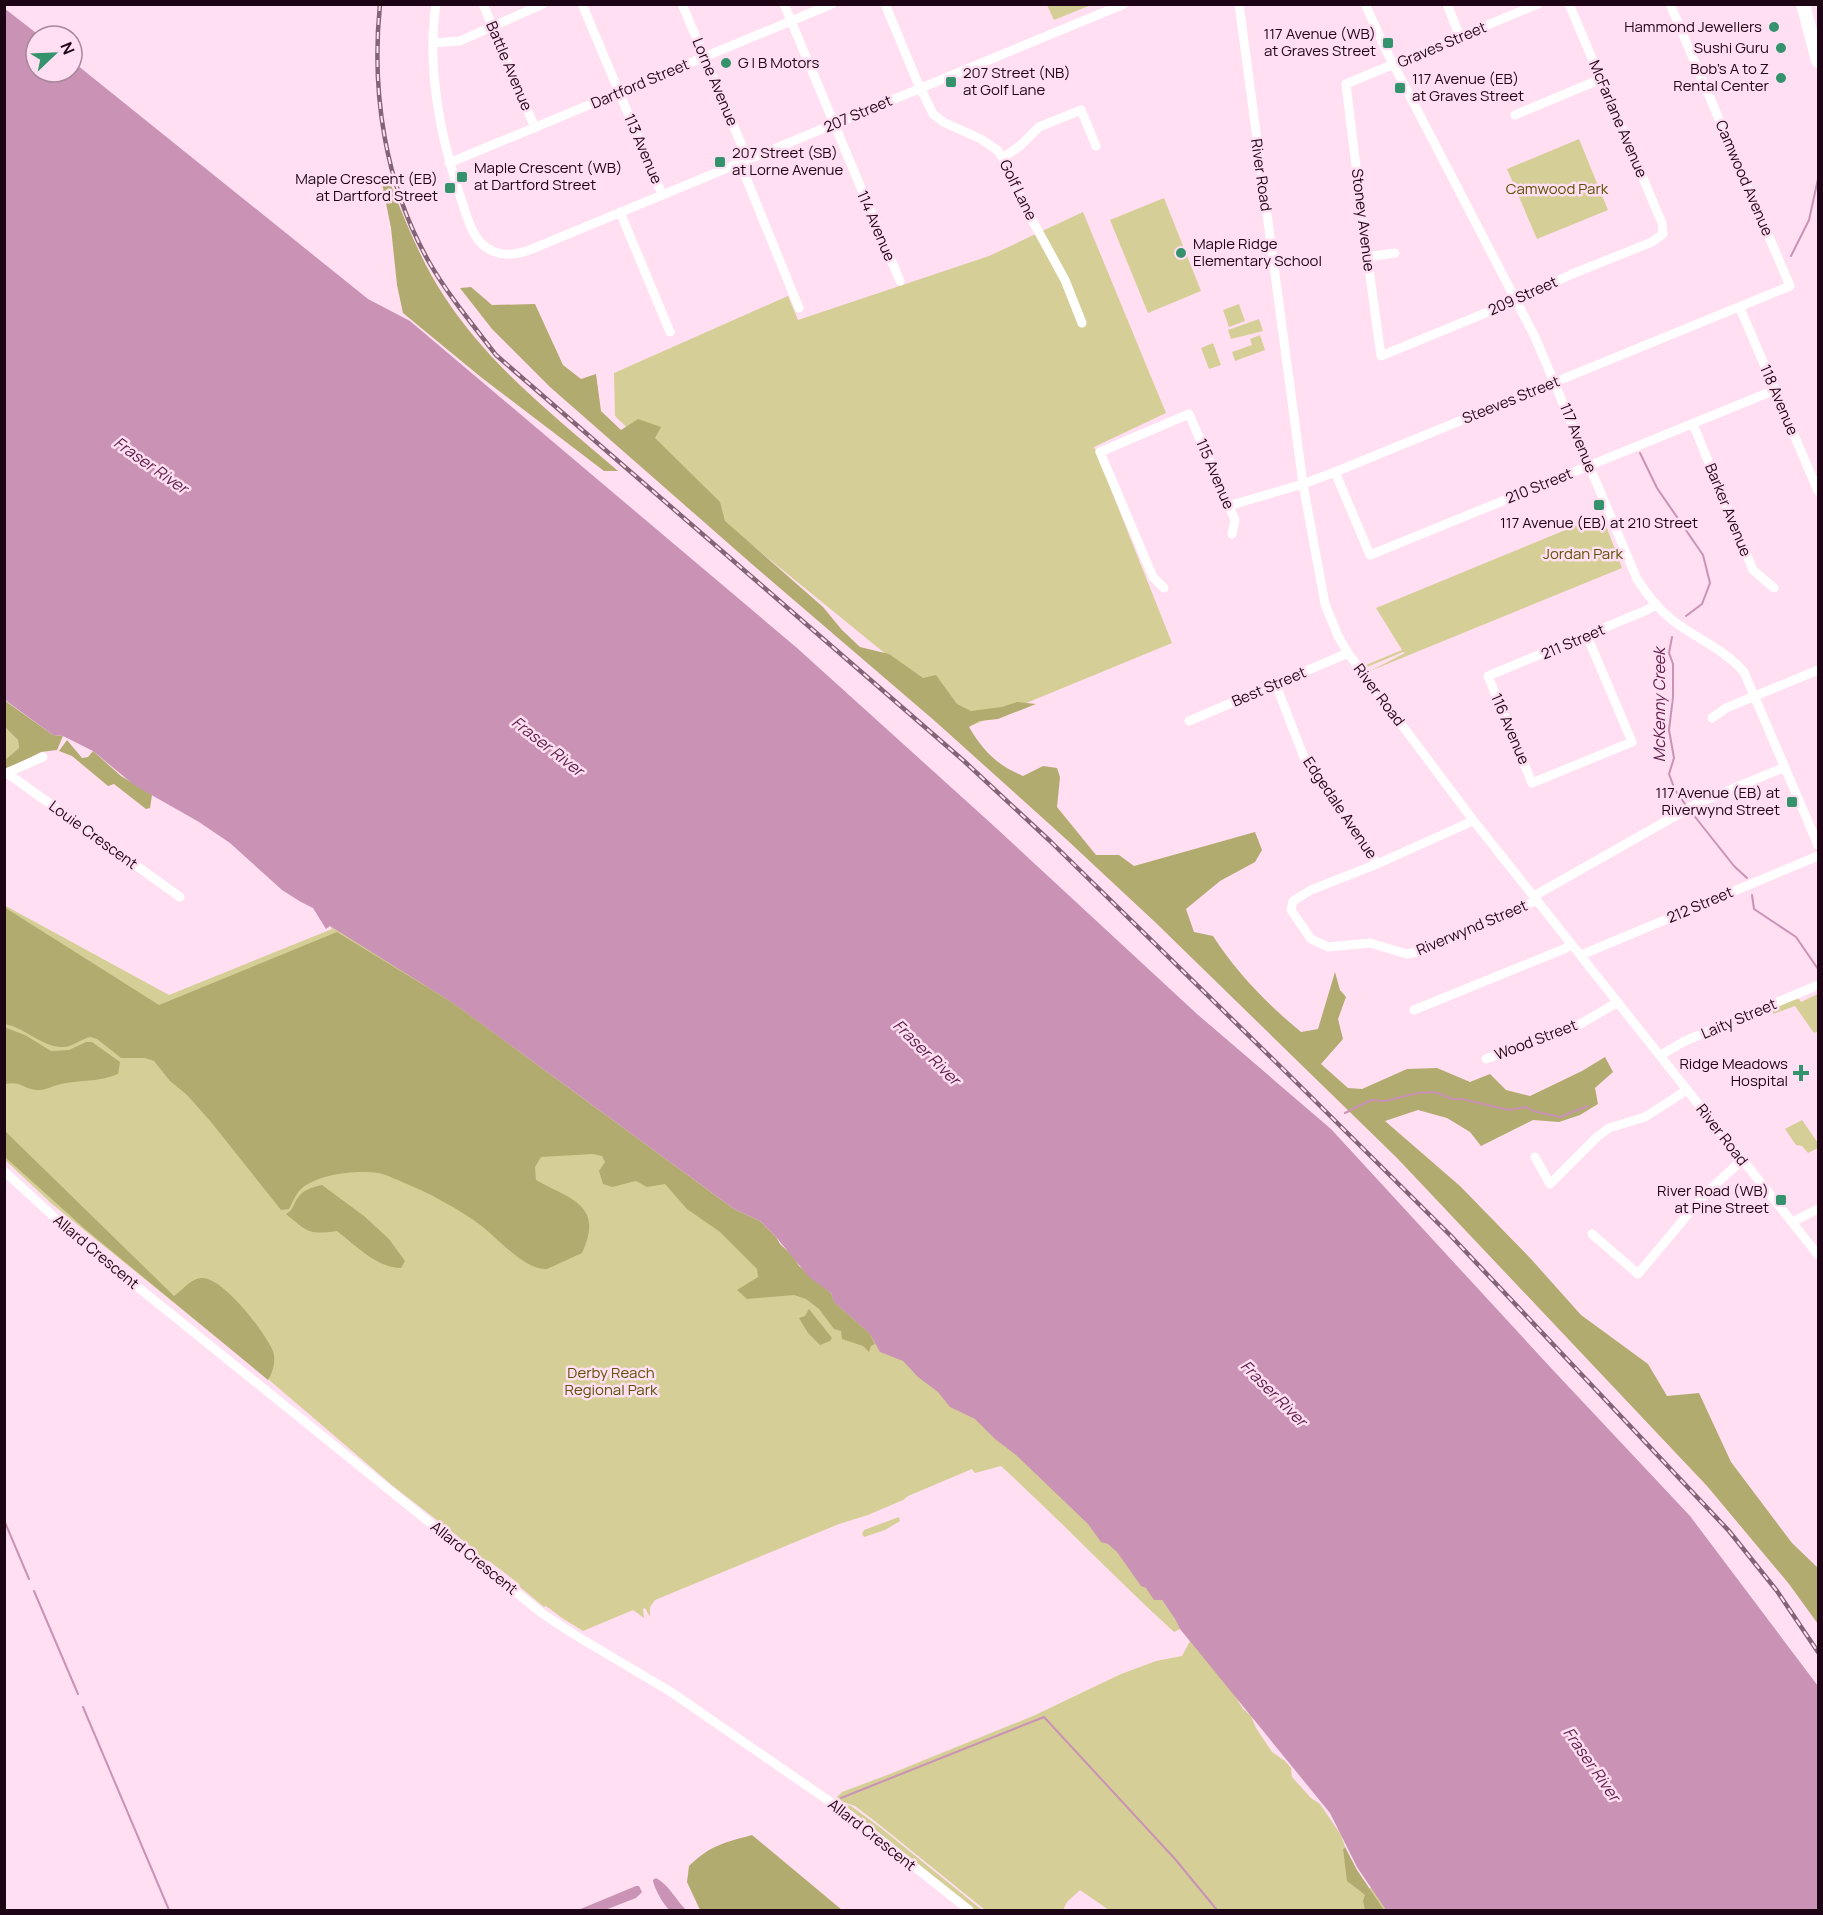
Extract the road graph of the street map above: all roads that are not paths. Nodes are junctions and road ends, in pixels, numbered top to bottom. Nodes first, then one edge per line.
1 (436, 4) edge
2 (483, 4) edge
3 (543, 4) edge
4 (582, 4) edge
5 (682, 4) edge
6 (784, 4) edge
7 (832, 4) edge
8 (885, 4) edge
9 (1124, 4) edge
10 (1239, 4) edge
11 (1365, 4) edge
12 (1447, 4) edge
13 (1538, 4) edge
14 (1569, 4) edge
15 (1670, 4) edge
16 (1803, 4) edge
17 (791, 21) junction
18 (492, 27) junction
19 (1460, 37) junction
20 (433, 43) junction
21 (704, 57) junction
22 (1818, 61) edge
23 (1395, 64) junction
24 (1601, 79) junction
25 (1346, 84) joint
26 (921, 88) junction
27 (619, 92) junction
28 (1515, 115) dead end
29 (834, 124) junction
30 (535, 128) junction
31 (1096, 146) dead end
32 (1003, 158) junction
33 (744, 162) junction
34 (449, 163) junction
35 (662, 194) junction
36 (620, 212) junction
37 (1663, 234) joint
38 (1395, 253) dead end
39 (1367, 257) junction
40 (900, 281) dead end
41 (1790, 286) joint
42 (1516, 300) junction
43 (799, 308) dead end
44 (1740, 308) junction
45 (1082, 323) dead end
46 (670, 332) dead end
47 (1381, 356) joint
48 (1555, 382) junction
49 (1775, 390) junction
50 (1693, 423) junction
51 (1590, 466) junction
52 (1335, 472) junction
53 (1303, 484) junction
54 (1818, 491) edge
55 (1228, 506) junction
56 (1232, 534) dead end
57 (1164, 588) dead end
58 (1774, 588) dead end
59 (1656, 604) junction
60 (1587, 636) junction
61 (1348, 653) junction
62 (1818, 670) edge
63 (1488, 676) joint
64 (1276, 685) junction
65 (1754, 696) junction
66 (1712, 718) dead end
67 (1189, 721) dead end
68 (43, 757) dead end
69 (1785, 767) junction
70 (6, 773) edge
71 (1473, 820) junction
72 (1818, 845) edge
73 (1818, 856) edge
74 (1377, 864) junction
75 (180, 897) dead end
76 (1536, 898) junction
77 (1571, 944) junction
78 (1581, 955) junction
79 (1818, 985) edge
80 (1618, 1002) junction
81 (1414, 1010) dead end
82 (1661, 1055) junction
83 (1486, 1059) dead end
84 (1687, 1090) junction
85 (1535, 1157) dead end
86 (1742, 1160) junction
87 (4, 1171) edge
88 (1818, 1209) edge
89 (1792, 1222) junction
90 (1592, 1234) dead end
91 (1818, 1255) edge
92 (969, 1911) edge

1 - 20 street
2 - 18 street, Battle Avenue
3 - 18 street
4 - 27 street, 113 Avenue
5 - 21 street, Lorne Avenue
6 - 17 street, 114 Avenue
7 - 17 street, Dartford Street
8 - 26 street, Golf Lane
9 - 26 street, 207 Street
10 - 53 street, River Road
11 - 23 street, 117 Avenue
12 - 19 street
13 - 19 street, Graves Street
14 - 24 street, McFarlane Avenue
15 - 41 street, Camwood Avenue
16 - 22 highway
17 - 21 street, Dartford Street
17 - 29 street, 114 Avenue
18 - 20 street
18 - 30 street, Battle Avenue
19 - 23 street, Graves Street
20 - 34 street
21 - 27 street, Dartford Street
21 - 33 street, Lorne Avenue
23 - 25 street, Graves Street
23 - 42 street, 117 Avenue
24 - 28 street
24 - 37 street, McFarlane Avenue
25 - 39 street, Stoney Avenue
26 - 29 street, 207 Street
26 - 32 street, Golf Lane
27 - 30 street, Dartford Street
27 - 35 street, 113 Avenue
29 - 33 street, 207 Street
29 - 40 street, 114 Avenue
30 - 34 street, Dartford Street
31 - 32 street
32 - 45 street, Golf Lane
33 - 35 street, 207 Street
33 - 43 street, Lorne Avenue
34 - 36 street, 207 Street
35 - 36 street, 207 Street
36 - 46 street
37 - 42 street, 209 Street
38 - 39 street
39 - 47 street, Stoney Avenue
41 - 44 street, Steeves Street
42 - 47 street, 209 Street
42 - 48 street, 117 Avenue
44 - 48 street, Steeves Street
44 - 49 street, 118 Avenue
48 - 51 street, 117 Avenue
48 - 52 street, Steeves Street
49 - 50 street, 210 Street
49 - 54 street, 118 Avenue
50 - 51 street, 210 Street
50 - 58 street, Barker Avenue
51 - 52 street, 210 Street
51 - 59 street, 117 Avenue
52 - 53 street, Steeves Street
53 - 55 street, Steeves Street
53 - 61 street, River Road
55 - 56 street, 115 Avenue
55 - 57 street, 115 Avenue
59 - 60 street, 211 Street
59 - 65 street, 117 Avenue
60 - 63 street, 211 Street
60 - 63 street, 116 Avenue
61 - 64 street, Best Street
61 - 71 street, River Road
62 - 65 street
64 - 67 street, Best Street
64 - 74 street, Edgedale Avenue
65 - 66 street
65 - 69 street, 117 Avenue
68 - 70 street
69 - 72 street, 117 Avenue
69 - 76 street, Riverwynd Street
70 - 75 street, Louie Crescent
71 - 74 street
71 - 76 street, River Road
73 - 78 street, 212 Street
74 - 76 street, Riverwynd Street
76 - 77 street, River Road
77 - 78 street, River Road
77 - 81 street
78 - 80 street, River Road
79 - 82 street, Laity Street
80 - 82 street, River Road
80 - 83 street, Wood Street
82 - 84 street, River Road
84 - 85 street
84 - 86 street, River Road
86 - 89 street, River Road
86 - 90 street
87 - 92 street, Allard Crescent
88 - 89 street
89 - 91 street, River Road

